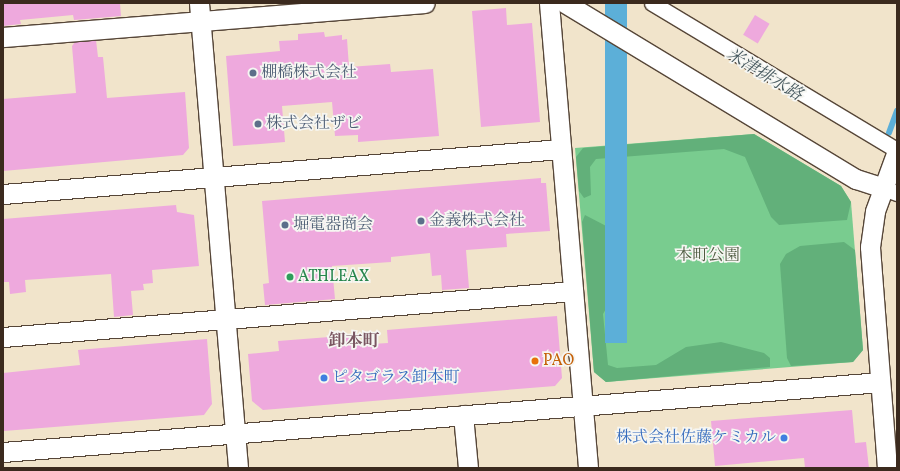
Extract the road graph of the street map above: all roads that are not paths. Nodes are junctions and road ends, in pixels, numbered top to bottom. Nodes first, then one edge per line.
1 (425, 3) edge
2 (549, 3) edge
3 (565, 3) edge
4 (652, 3) edge
5 (200, 12) edge
6 (3, 37) edge
7 (561, 149) junction
8 (897, 152) edge
9 (213, 177) junction
10 (888, 188) edge
11 (3, 194) edge
12 (573, 291) junction
13 (225, 320) junction
14 (3, 337) edge
15 (880, 382) junction
16 (583, 405) junction
17 (463, 415) junction
18 (235, 434) junction
19 (3, 452) edge
20 (238, 468) edge
21 (468, 468) edge
22 (588, 468) edge
23 (887, 468) edge

1 - 5 street
2 - 7 street
3 - 10 street
4 - 8 street
5 - 6 street
5 - 9 street
7 - 9 street
7 - 12 street
8 - 10 street
9 - 11 street
9 - 13 street
10 - 15 street
12 - 13 street
12 - 16 street
13 - 14 street
13 - 18 street
15 - 16 street
15 - 23 street
16 - 17 street
16 - 22 street
17 - 18 street
17 - 21 street
18 - 19 street
18 - 20 street

